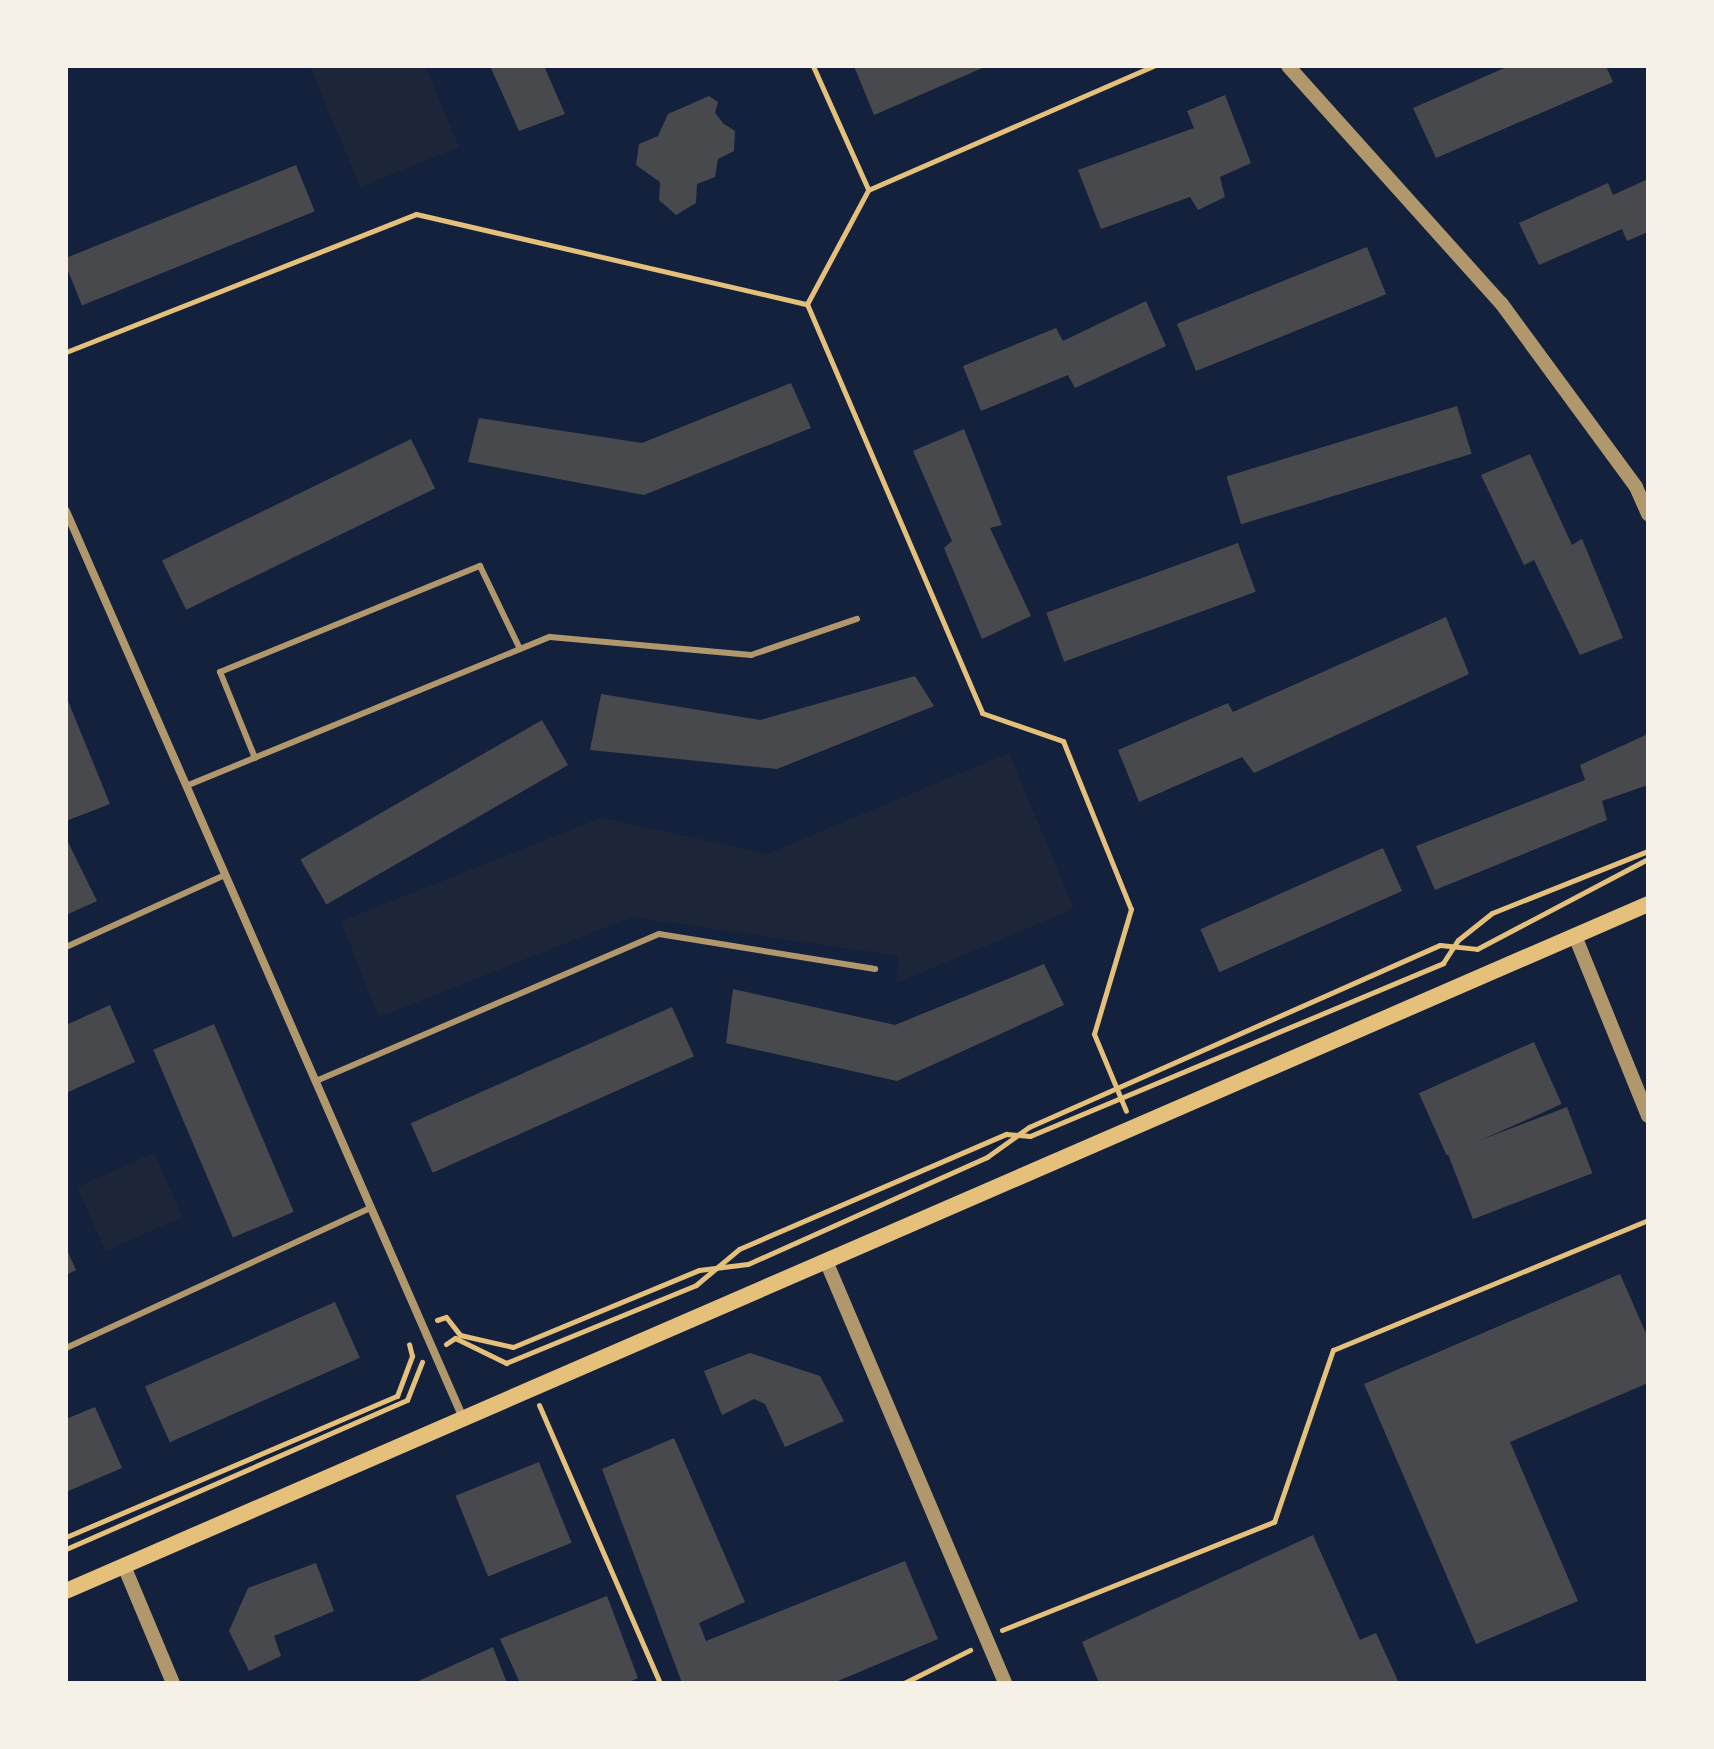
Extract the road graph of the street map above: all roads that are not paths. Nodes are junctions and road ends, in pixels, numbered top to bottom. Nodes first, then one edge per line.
1 (1288, 66) edge
2 (66, 511) edge
3 (1648, 514) edge
4 (857, 619) dead end
5 (520, 649) junction
6 (255, 758) junction
7 (186, 786) junction
8 (225, 875) junction
9 (1648, 904) edge
10 (1575, 936) junction
11 (66, 947) edge
12 (875, 969) dead end
13 (316, 1081) junction
14 (1648, 1116) edge
15 (371, 1208) junction
16 (826, 1261) junction
17 (66, 1348) edge
18 (463, 1419) junction
19 (124, 1566) junction
20 (66, 1591) edge
21 (173, 1683) edge
22 (1005, 1683) edge

1 - 3 street
2 - 7 street
4 - 5 lane
5 - 6 lane
5 - 6 lane
6 - 7 lane
7 - 8 street
8 - 11 lane
8 - 13 street
9 - 10 main road
10 - 14 street
10 - 16 main road
12 - 13 lane
13 - 15 street
15 - 17 lane
15 - 18 street
16 - 18 main road
16 - 22 street
18 - 19 main road
19 - 20 main road
19 - 21 street

